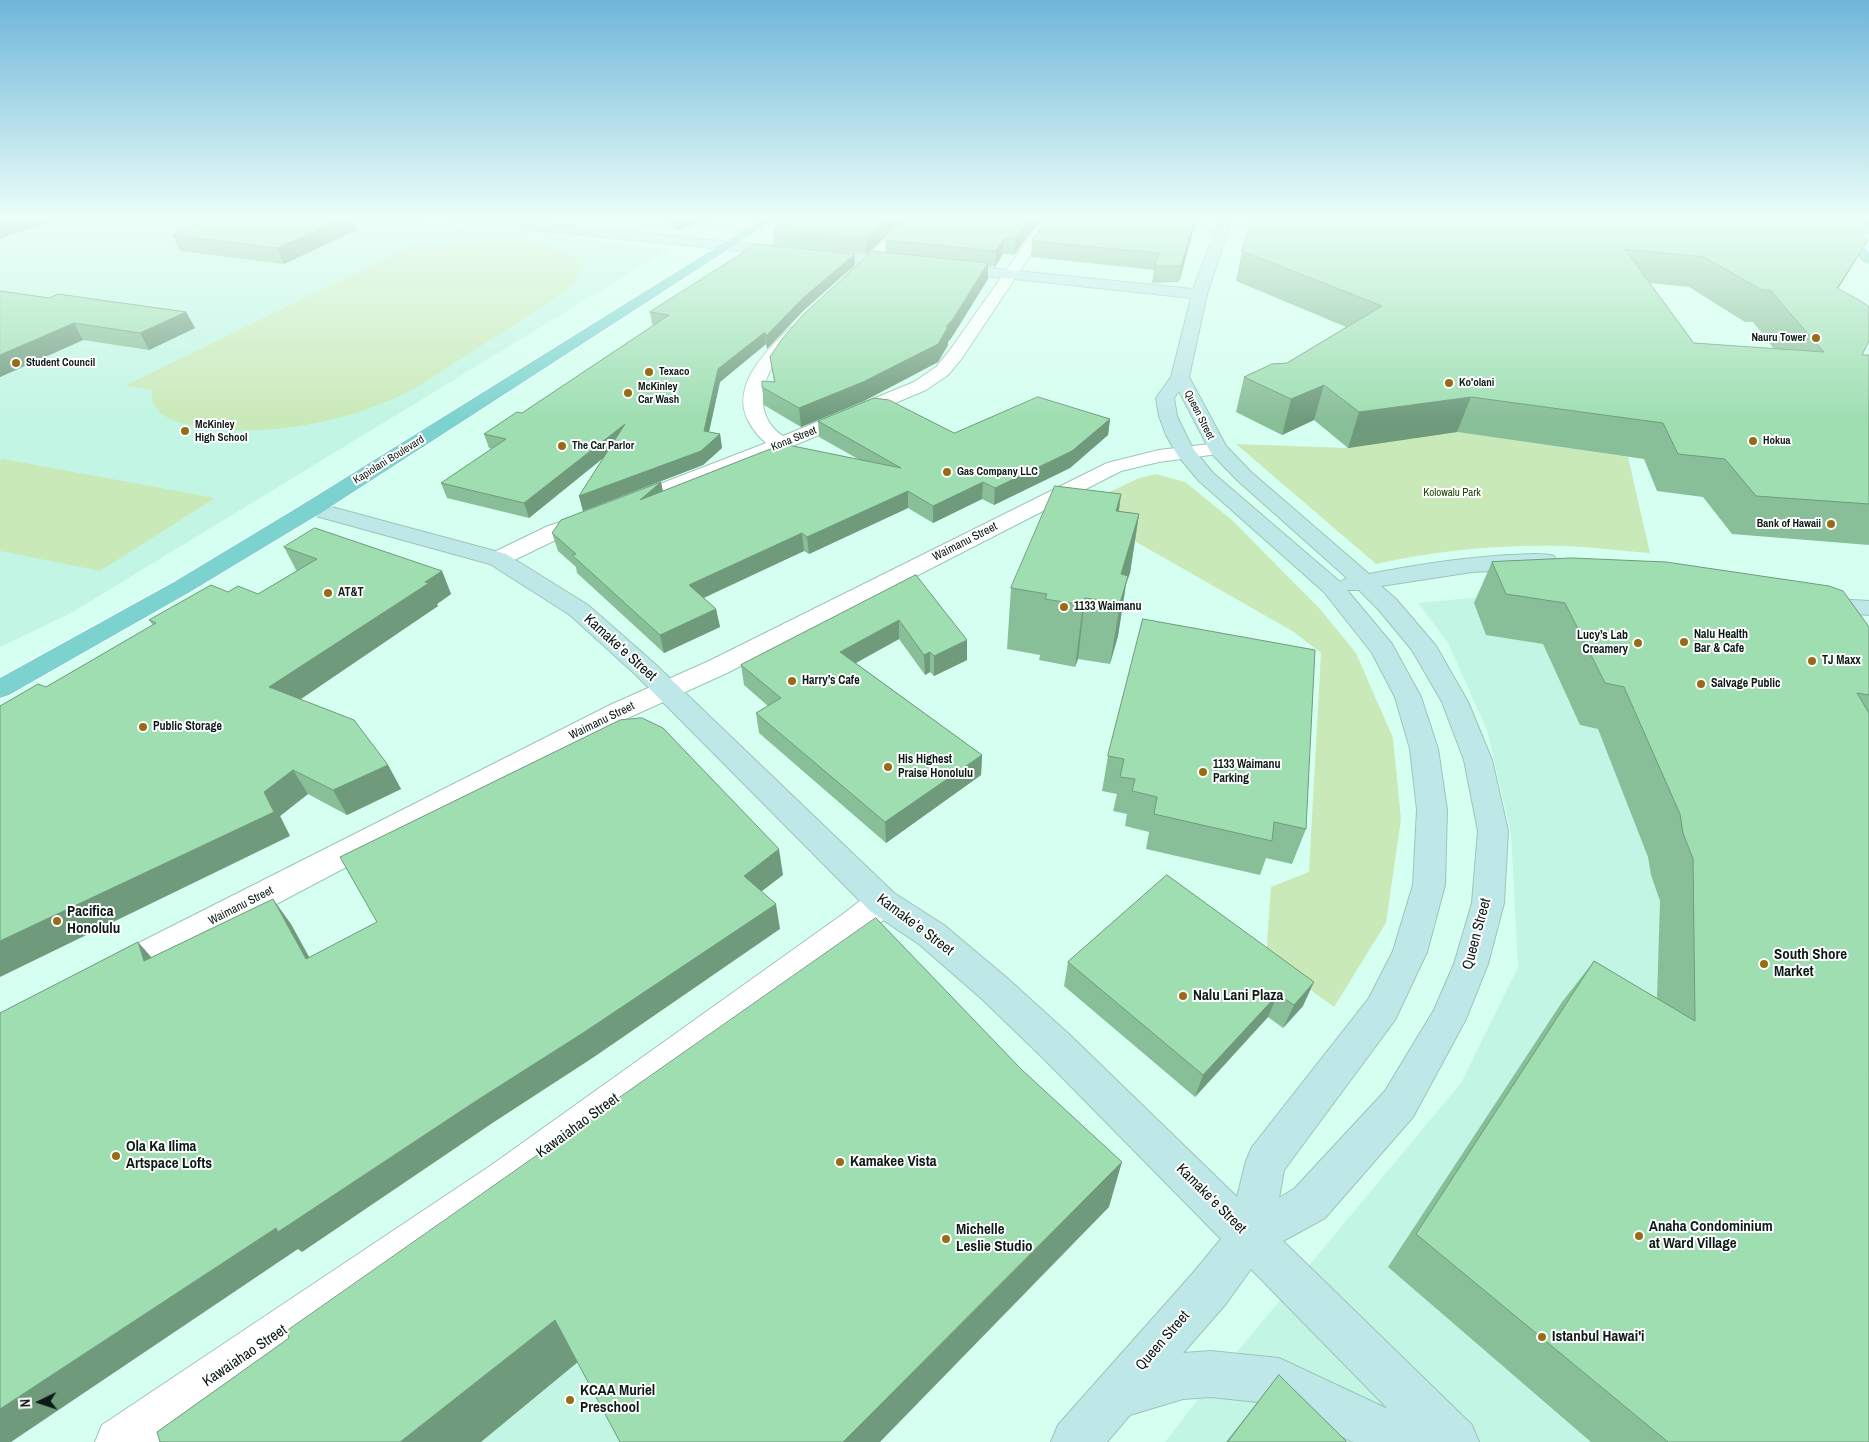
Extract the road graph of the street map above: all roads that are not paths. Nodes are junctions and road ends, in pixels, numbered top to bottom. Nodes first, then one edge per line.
1 (665, 285) edge
2 (844, 285) edge
3 (1002, 285) edge
4 (1116, 285) edge
5 (1202, 285) edge
6 (838, 291) edge
7 (1199, 294) junction
8 (804, 323) edge
9 (1180, 377) junction
10 (781, 444) junction
11 (1218, 449) junction
12 (1185, 452) junction
13 (312, 508) junction
14 (498, 559) junction
15 (1571, 561) edge
16 (1349, 584) junction
17 (1795, 604) edge
18 (1869, 608) edge
19 (0, 689) edge
20 (667, 691) junction
21 (882, 902) junction
22 (90, 984) edge
23 (1249, 1237) junction
24 (1114, 1396) junction
25 (119, 1442) edge
26 (1075, 1442) edge
27 (1405, 1442) edge
28 (1455, 1442) edge

1 - 13 main road, Kapiolani Boulevard
2 - 6 street
3 - 10 street, Kona Street
4 - 7 street
5 - 7 street
7 - 9 street
8 - 10 street
9 - 11 street, Queen Street
9 - 12 street, Queen Street
10 - 14 street, Kona Street
11 - 12 street, Waimanu Street
11 - 16 street, Queen Street
12 - 16 street, Queen Street
12 - 20 street, Waimanu Street
13 - 14 street, Kamakeʻe Street
13 - 19 main road, Kapiolani Boulevard
14 - 20 street, Kamakeʻe Street
15 - 16 street
16 - 23 street, Queen Street
16 - 23 street, Queen Street
17 - 18 street
20 - 21 street, Kamakeʻe Street
20 - 22 street, Waimanu Street
21 - 23 street, Kamakeʻe Street
21 - 25 street, Kawaiahao Street
23 - 24 street, Queen Street
23 - 28 street, Kamakeʻe Street
24 - 26 street, Queen Street
24 - 27 street

